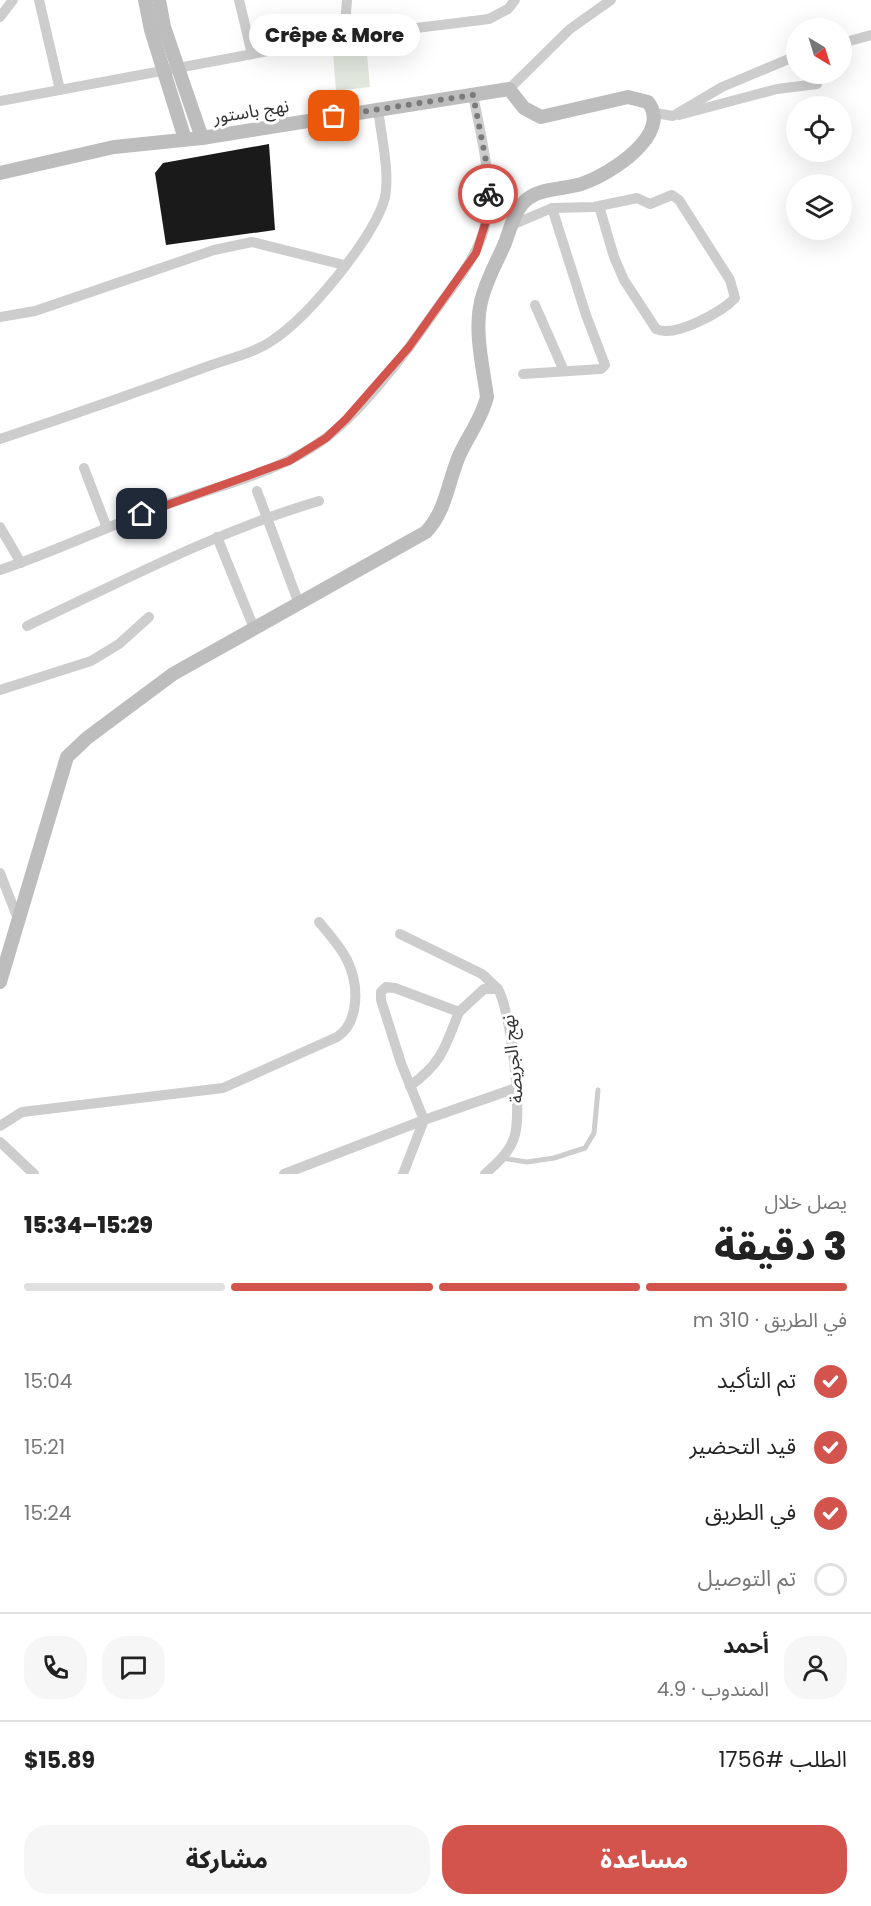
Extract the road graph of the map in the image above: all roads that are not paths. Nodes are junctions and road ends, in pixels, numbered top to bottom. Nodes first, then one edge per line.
1 (13, 0) edge
2 (39, 0) edge
3 (145, 0) edge
4 (159, 0) edge
5 (239, 0) edge
6 (347, 0) edge
7 (515, 0) edge
8 (611, 0) edge
9 (0, 17) edge
10 (871, 34) edge
11 (344, 37) junction
12 (852, 40) edge
13 (252, 54) junction
14 (786, 60) edge
15 (177, 69) junction
16 (163, 71) junction
17 (817, 84) dead end
18 (509, 89) junction
19 (60, 90) junction
20 (473, 95) junction
21 (0, 101) edge
22 (378, 109) junction
23 (655, 113) junction
24 (673, 116) junction
25 (202, 138) junction
26 (185, 139) junction
27 (0, 173) edge
28 (599, 206) junction
29 (552, 208) junction
30 (512, 225) junction
31 (344, 265) junction
32 (535, 305) dead end
33 (0, 317) edge
34 (564, 371) junction
35 (523, 374) dead end
36 (0, 439) edge
37 (84, 468) dead end
38 (257, 491) dead end
39 (319, 501) dead end
40 (266, 516) junction
41 (0, 527) edge
42 (107, 528) junction
43 (217, 537) junction
44 (21, 563) junction
45 (0, 570) edge
46 (299, 604) junction
47 (148, 617) dead end
48 (27, 626) dead end
49 (254, 628) junction
50 (0, 690) edge
51 (0, 873) edge
52 (18, 919) junction
53 (319, 922) dead end
54 (400, 934) dead end
55 (0, 982) edge
56 (498, 989) junction
57 (459, 1012) junction
58 (410, 1086) junction
59 (516, 1088) junction
60 (598, 1090) dead end
61 (424, 1120) junction
62 (0, 1126) edge
63 (0, 1142) edge
64 (502, 1158) junction
65 (34, 1174) edge
66 (284, 1174) edge
67 (404, 1174) edge
68 (485, 1174) edge

1 - 9 street
2 - 19 street
3 - 16 street
4 - 15 street
5 - 13 street
6 - 11 street
7 - 11 street
8 - 18 street
10 - 12 street
11 - 13 street
13 - 15 street
14 - 24 street
15 - 16 street
15 - 25 street
16 - 19 street
16 - 26 street
17 - 24 street
18 - 20 street, نهج باستور
18 - 23 street
19 - 21 street
20 - 22 street, نهج باستور
20 - 42 street
22 - 25 street, نهج باستور
22 - 31 street
23 - 24 street
23 - 30 street
25 - 26 street, نهج باستور
26 - 27 street, نهج باستور
28 - 28 street
28 - 29 street
29 - 30 street
29 - 34 street
30 - 46 street
31 - 33 street
31 - 36 street
32 - 34 street
34 - 35 street
37 - 42 street
38 - 40 street
39 - 40 street
40 - 43 street
40 - 46 street
41 - 44 street
42 - 44 street
43 - 48 street
43 - 49 street
44 - 45 street
46 - 49 street
47 - 50 street
49 - 52 street
51 - 52 street
52 - 55 street
53 - 62 street
54 - 56 street
56 - 57 street, نهج الجريصة
56 - 59 street, نهج الجريصة
57 - 58 street
57 - 58 street
58 - 61 street
59 - 61 street
59 - 64 street, نهج الجريصة
60 - 64 lane
61 - 66 street
61 - 67 street
63 - 65 street
64 - 68 street, نهج الجريصة

